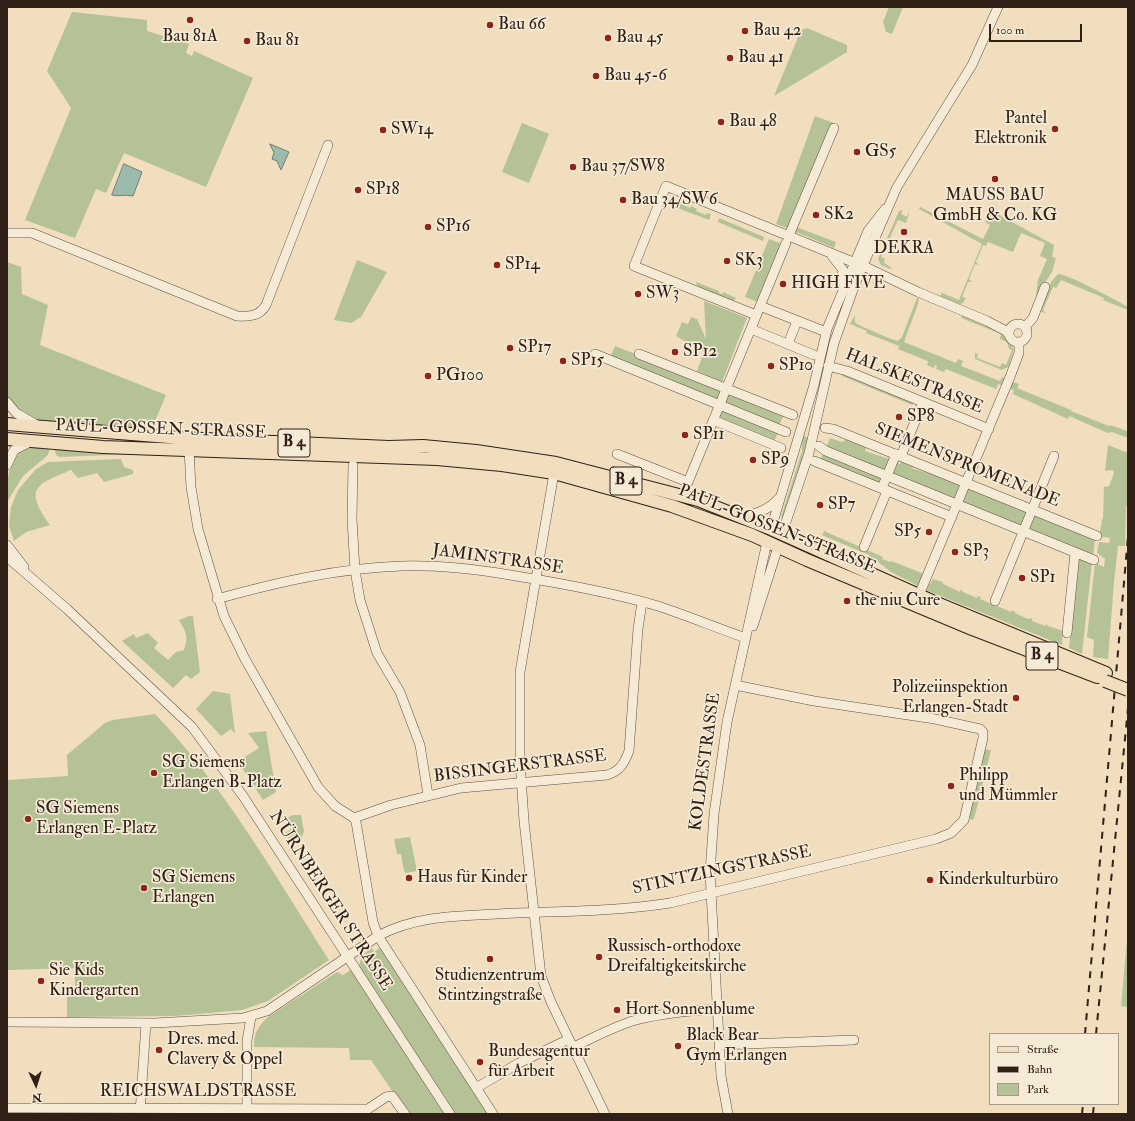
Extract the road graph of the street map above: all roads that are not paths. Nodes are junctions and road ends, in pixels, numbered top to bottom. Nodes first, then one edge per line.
1 (998, 7) edge
2 (834, 128) dead end
3 (328, 145) dead end
4 (7, 233) edge
5 (790, 233) dead end
6 (786, 243) dead end
7 (826, 252) junction
8 (859, 264) junction
9 (1045, 287) dead end
10 (838, 298) junction
11 (760, 306) junction
12 (756, 315) junction
13 (797, 321) junction
14 (987, 321) junction
15 (1015, 324) junction
16 (1025, 327) junction
17 (751, 329) junction
18 (821, 330) dead end
19 (1009, 335) junction
20 (1019, 342) junction
21 (788, 344) junction
22 (595, 354) dead end
23 (639, 354) dead end
24 (814, 355) dead end
25 (663, 364) junction
26 (828, 366) junction
27 (656, 379) junction
28 (814, 385) junction
29 (726, 388) junction
30 (822, 397) junction
31 (7, 402) edge
32 (923, 402) junction
33 (719, 405) junction
34 (793, 415) dead end
35 (713, 420) junction
36 (10, 424) edge
37 (42, 427) junction
38 (825, 428) dead end
39 (989, 429) junction
40 (786, 432) dead end
41 (7, 439) edge
42 (34, 441) junction
43 (819, 446) dead end
44 (781, 448) dead end
45 (189, 449) junction
46 (433, 453) junction
47 (617, 454) dead end
48 (899, 455) junction
49 (1054, 456) dead end
50 (814, 461) dead end
51 (7, 465) edge
52 (353, 465) dead end
53 (554, 473) junction
54 (887, 476) junction
55 (967, 483) junction
56 (885, 489) junction
57 (780, 497) junction
58 (673, 500) junction
59 (957, 505) junction
60 (1032, 510) junction
61 (741, 517) junction
62 (952, 517) junction
63 (771, 529) junction
64 (1023, 532) junction
65 (782, 534) junction
66 (1097, 536) dead end
67 (772, 544) junction
68 (7, 545) edge
69 (864, 547) dead end
70 (1075, 553) junction
71 (9, 560) edge
72 (1094, 560) dead end
73 (355, 570) junction
74 (534, 579) junction
75 (35, 580) junction
76 (919, 595) junction
77 (218, 599) junction
78 (995, 601) dead end
79 (642, 602) junction
80 (982, 627) junction
81 (1067, 633) dead end
82 (746, 638) junction
83 (1106, 677) junction
84 (1128, 682) edge
85 (735, 685) junction
86 (1128, 690) edge
87 (522, 782) junction
88 (428, 795) junction
89 (354, 818) junction
90 (711, 893) junction
91 (533, 912) junction
92 (378, 936) junction
93 (348, 956) junction
94 (716, 1010) junction
95 (251, 1017) junction
96 (7, 1022) edge
97 (146, 1023) junction
98 (854, 1040) dead end
99 (571, 1043) junction
100 (718, 1046) junction
101 (476, 1088) junction
102 (7, 1108) edge
103 (141, 1111) edge
104 (247, 1111) edge
105 (368, 1111) edge
106 (405, 1114) edge
107 (450, 1114) edge
108 (493, 1114) edge
109 (605, 1114) edge
110 (728, 1114) edge

1 - 8 street
2 - 5 street
3 - 4 street
6 - 11 street
7 - 8 street
7 - 10 street
7 - 12 street
8 - 10 street
8 - 14 street
8 - 26 street
9 - 16 street
10 - 28 street
11 - 12 street
11 - 13 street
12 - 17 street
13 - 18 street
13 - 21 street
14 - 15 street
14 - 19 street
15 - 16 street
15 - 19 street
16 - 20 street
17 - 21 street
17 - 29 street
19 - 20 street
20 - 39 street, HALSKESTRASSE
21 - 24 street
22 - 27 street
23 - 25 street
25 - 27 street
25 - 29 street
26 - 30 street
26 - 32 street, HALSKESTRASSE
27 - 33 street
28 - 30 street
28 - 57 street
29 - 33 street
29 - 34 street
30 - 65 street
31 - 37 street, PAUL-GOSSEN-STRASSE
32 - 39 street, HALSKESTRASSE
32 - 48 street
33 - 35 street
33 - 40 street
35 - 44 street
35 - 47 street
36 - 37 main road, PAUL-GOSSEN-STRASSE / B 4
37 - 46 main road, PAUL-GOSSEN-STRASSE / B 4
38 - 48 street, SIEMENSPROMENADE
39 - 55 street
41 - 42 main road, PAUL-GOSSEN-STRASSE
42 - 45 main road, PAUL-GOSSEN-STRASSE / B 4
42 - 51 street
43 - 54 street
45 - 46 main road, PAUL-GOSSEN-STRASSE / B 4
45 - 77 street
46 - 53 main road, PAUL-GOSSEN-STRASSE / B 4
46 - 58 main road, PAUL-GOSSEN-STRASSE / B 4
48 - 54 street
48 - 55 street, SIEMENSPROMENADE
49 - 60 street
50 - 56 street
52 - 73 street
53 - 58 main road, PAUL-GOSSEN-STRASSE / B 4
53 - 74 street
54 - 56 street
54 - 59 street
55 - 59 street
55 - 60 street, SIEMENSPROMENADE
56 - 62 street
56 - 69 street
57 - 61 street
57 - 63 street
58 - 61 main road, PAUL-GOSSEN-STRASSE / B 4
58 - 67 main road, PAUL-GOSSEN-STRASSE / B 4
59 - 62 street
59 - 64 street
60 - 64 street
60 - 66 street, SIEMENSPROMENADE
61 - 63 main road, PAUL-GOSSEN-STRASSE / B 4
62 - 76 street
63 - 65 main road, PAUL-GOSSEN-STRASSE / B 4
63 - 67 main road, KOLDESTRASSE
64 - 70 street
64 - 78 street
65 - 67 main road
65 - 76 main road, PAUL-GOSSEN-STRASSE / B 4
67 - 80 main road, PAUL-GOSSEN-STRASSE / B 4
67 - 82 street, KOLDESTRASSE
68 - 75 street, NÜRNBERGER STRASSE
70 - 72 street
70 - 81 street
71 - 75 street, NÜRNBERGER STRASSE
73 - 74 street, JAMINSTRASSE
73 - 77 street, JAMINSTRASSE
73 - 88 street
74 - 79 street, JAMINSTRASSE
74 - 87 street
75 - 93 street, NÜRNBERGER STRASSE
76 - 80 main road, PAUL-GOSSEN-STRASSE / B 4
77 - 89 street
79 - 82 street, JAMINSTRASSE
79 - 87 street, BISSINGERSTRASSE
80 - 83 main road, PAUL-GOSSEN-STRASSE / B 4
82 - 85 street, KOLDESTRASSE
83 - 84 main road, PAUL-GOSSEN-STRASSE / B 4
83 - 86 main road, PAUL-GOSSEN-STRASSE / B 4, bridge
85 - 90 street, KOLDESTRASSE
85 - 90 street, STINTZINGSTRASSE
87 - 88 street, BISSINGERSTRASSE
87 - 91 street
88 - 89 street, BISSINGERSTRASSE
89 - 92 street
90 - 91 street, STINTZINGSTRASSE
90 - 94 street, KOLDESTRASSE
91 - 92 street, STINTZINGSTRASSE
91 - 99 street
92 - 93 street, STINTZINGSTRASSE
92 - 101 street
93 - 95 street, STINTZINGSTRASSE
93 - 107 street, NÜRNBERGER STRASSE
94 - 99 street
94 - 100 street, KOLDESTRASSE
95 - 97 street
95 - 104 street
96 - 97 street
97 - 103 street
98 - 100 street
99 - 101 street
99 - 109 street
100 - 110 street, KOLDESTRASSE
101 - 108 street
102 - 103 street, REICHSWALDSTRASSE
103 - 104 street, REICHSWALDSTRASSE
104 - 105 street, REICHSWALDSTRASSE
105 - 106 street, REICHSWALDSTRASSE

